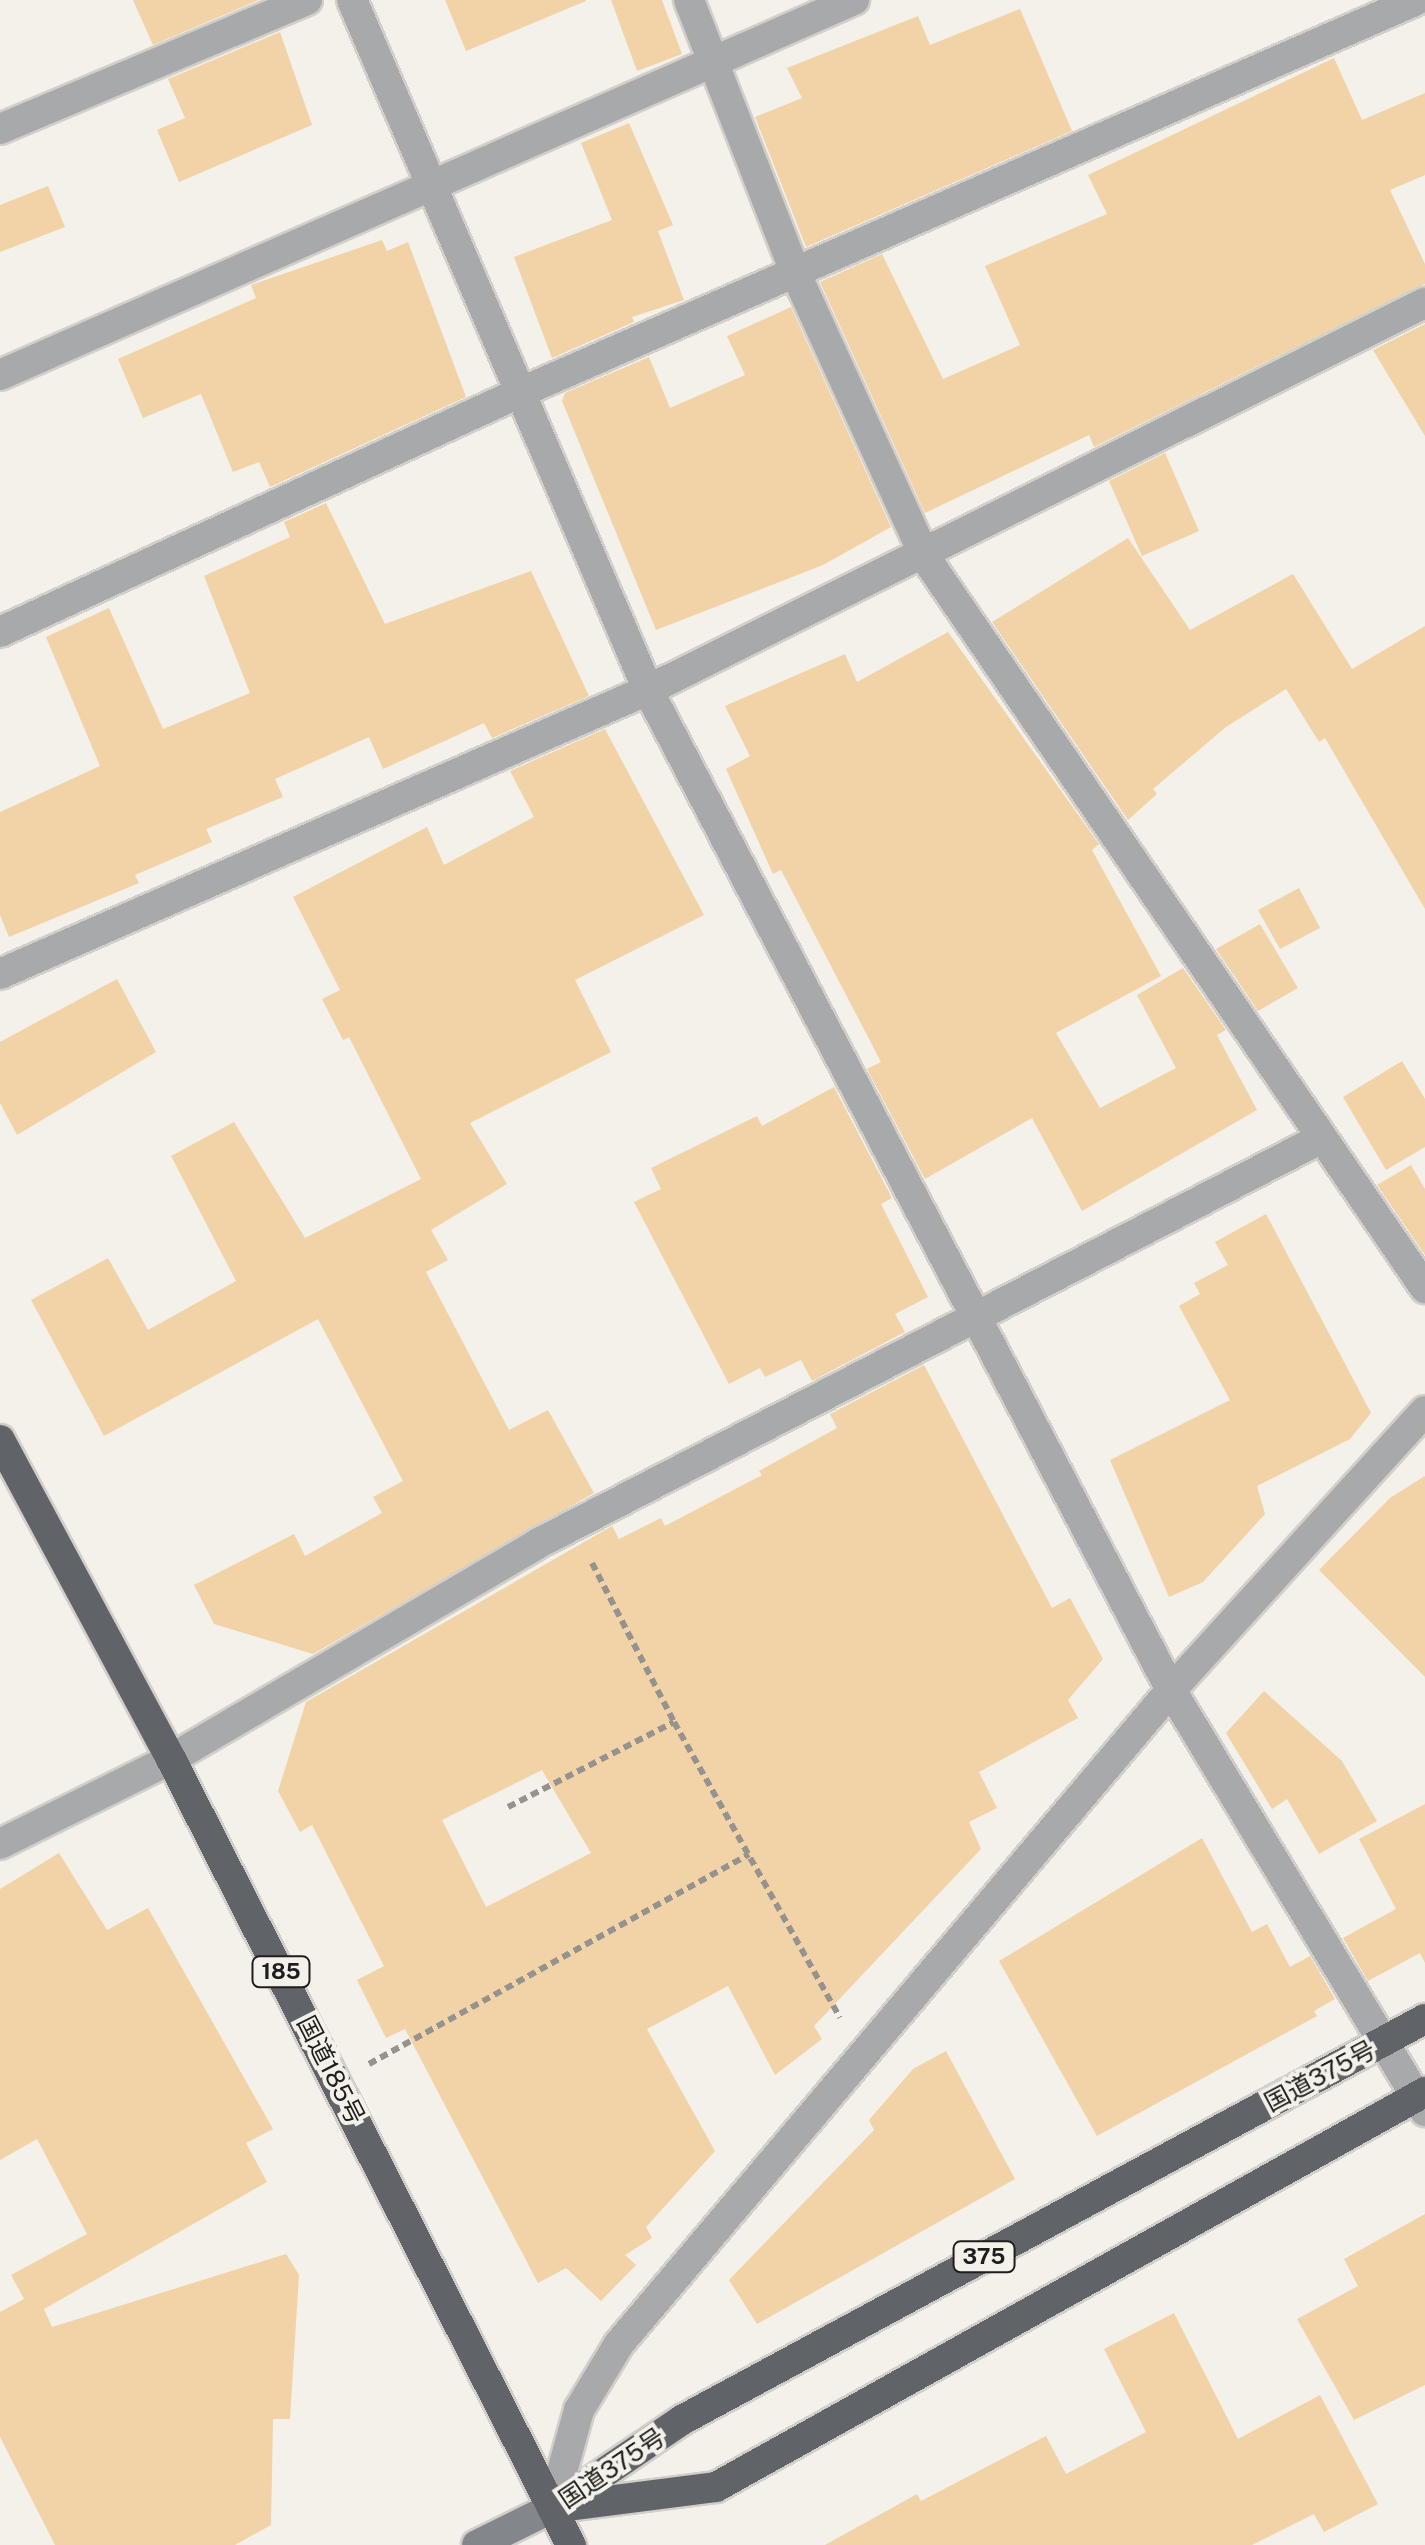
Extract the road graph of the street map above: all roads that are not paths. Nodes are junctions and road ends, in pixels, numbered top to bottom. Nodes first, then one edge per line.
1 (307, 0) edge
2 (352, 0) edge
3 (690, 0) edge
4 (854, 0) edge
5 (1417, 0) edge
6 (714, 62) junction
7 (0, 129) edge
8 (433, 184) junction
9 (796, 274) junction
10 (1425, 303) edge
11 (0, 375) edge
12 (520, 393) junction
13 (925, 557) junction
14 (0, 632) edge
15 (648, 690) junction
16 (0, 974) edge
17 (1320, 1140) junction
18 (1425, 1288) edge
19 (972, 1316) junction
20 (1425, 1410) edge
21 (0, 1440) edge
22 (1171, 1690) junction
23 (172, 1759) junction
24 (0, 1844) edge
25 (1425, 2019) edge
26 (1382, 2042) junction
27 (1422, 2099) edge
28 (552, 2508) junction
29 (477, 2545) edge
30 (572, 2545) edge

1 - 7 street
2 - 8 street
3 - 6 street
4 - 6 street
5 - 9 street
6 - 8 street
6 - 9 street
8 - 11 street
8 - 12 street
9 - 12 street
9 - 13 street
10 - 13 street
12 - 14 street
12 - 15 street
13 - 15 street
13 - 17 street
15 - 16 street
15 - 19 street
17 - 18 street
17 - 19 street
19 - 22 street
19 - 23 street
20 - 22 street
21 - 23 highway, 国道185号 / 185
22 - 26 street
22 - 28 street
23 - 24 street
23 - 28 highway, 国道185号 / 185
25 - 26 highway, 国道375号 / 375
26 - 27 street
26 - 28 highway, 国道375号 / 375
27 - 28 highway, 国道375号
28 - 29 main road
28 - 30 highway, 国道185号 / 185

